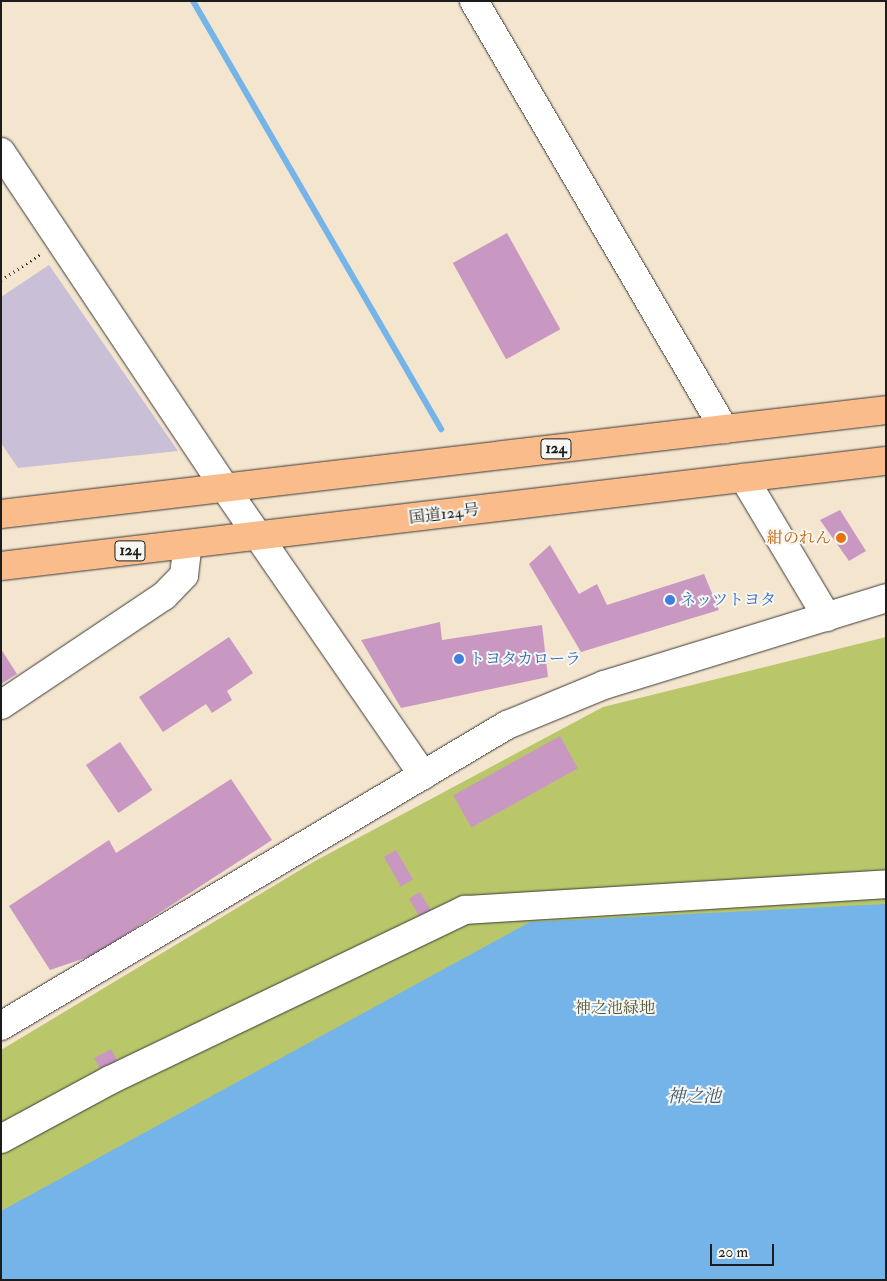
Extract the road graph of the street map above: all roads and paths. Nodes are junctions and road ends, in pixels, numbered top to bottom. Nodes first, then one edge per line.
1 (474, 1) edge
2 (1, 152) edge
3 (60, 241) junction
4 (1, 280) edge
5 (886, 410) edge
6 (724, 429) junction
7 (886, 461) edge
8 (744, 478) junction
9 (226, 488) junction
10 (1, 514) edge
11 (258, 536) junction
12 (188, 544) junction
13 (1, 566) edge
14 (886, 598) edge
15 (828, 617) junction
16 (1, 705) edge
17 (423, 775) junction
18 (886, 884) edge
19 (1, 1026) edge
20 (1, 1138) edge

1 - 6 street
2 - 3 street
3 - 4 path
3 - 9 street
5 - 6 highway, 124
6 - 9 highway, 124
7 - 8 highway, 国道124号 / 124
8 - 11 highway, 国道124号 / 124
8 - 15 street
9 - 10 highway, 124
9 - 11 street
11 - 12 highway, 国道124号 / 124
11 - 17 street
12 - 13 highway, 国道124号 / 124
12 - 16 street
14 - 15 street
15 - 17 street
17 - 19 street
18 - 20 street

